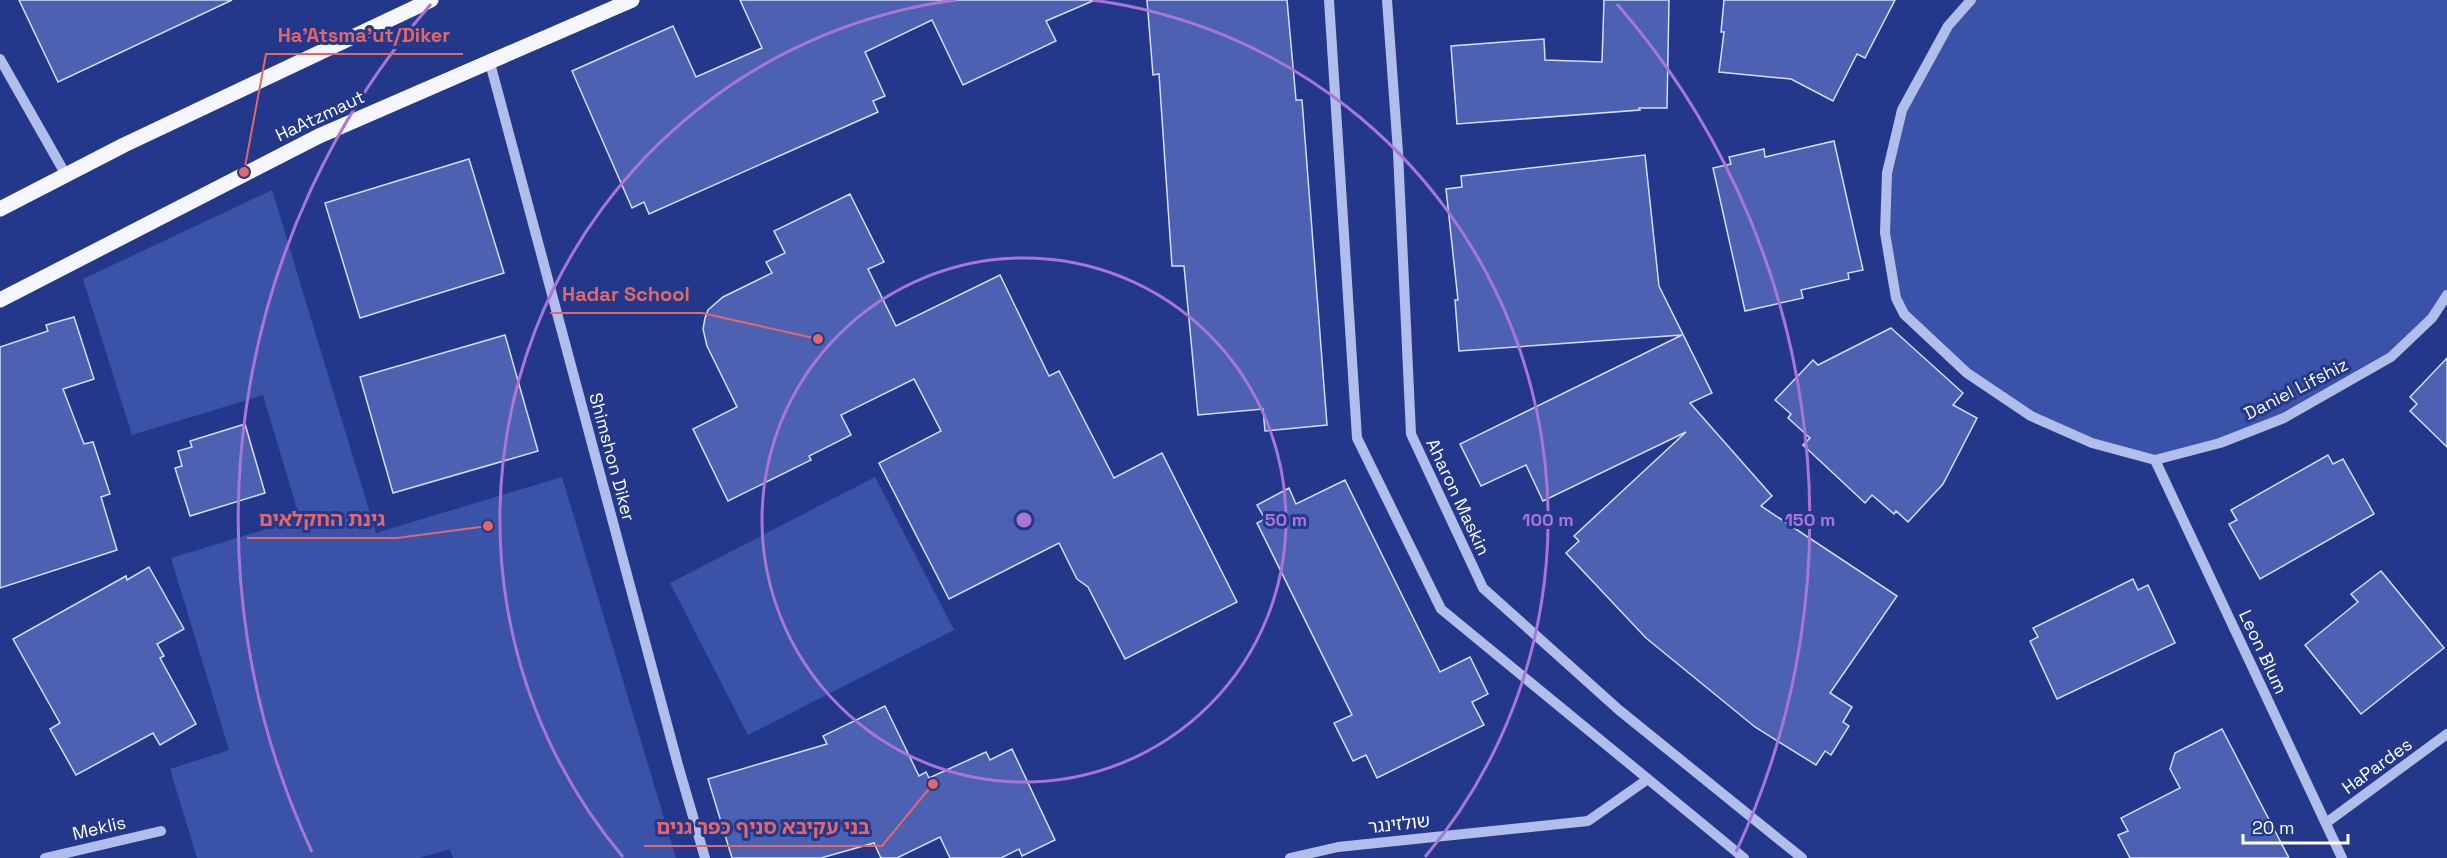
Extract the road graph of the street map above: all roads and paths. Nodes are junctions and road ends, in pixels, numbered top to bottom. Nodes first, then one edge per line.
1 (431, 0) edge
2 (632, 0) edge
3 (1329, 0) edge
4 (1387, 0) edge
5 (1971, 0) edge
6 (0, 59) edge
7 (490, 63) junction
8 (66, 175) junction
9 (0, 209) edge
10 (2447, 295) edge
11 (0, 300) edge
12 (2155, 460) junction
13 (2447, 734) edge
14 (1648, 779) junction
15 (2326, 823) junction
16 (161, 831) dead end
17 (45, 858) edge
18 (705, 858) edge
19 (1290, 858) edge
20 (1744, 858) edge
21 (1802, 858) edge
22 (2342, 858) edge

1 - 8 main road
2 - 7 main road, HaAtzmaut
3 - 14 street
4 - 21 street, Aharon Maskin
5 - 12 street, Daniel Lifshiz
6 - 8 street
7 - 11 main road, HaAtzmaut
7 - 18 street, Shimshon Diker
8 - 9 main road
10 - 12 street, Daniel Lifshiz
12 - 15 street, Leon Blum
13 - 15 street, HaPardes
14 - 19 street, שולזינגר
14 - 20 street
15 - 22 street, Leon Blum
16 - 17 street, Meklis

